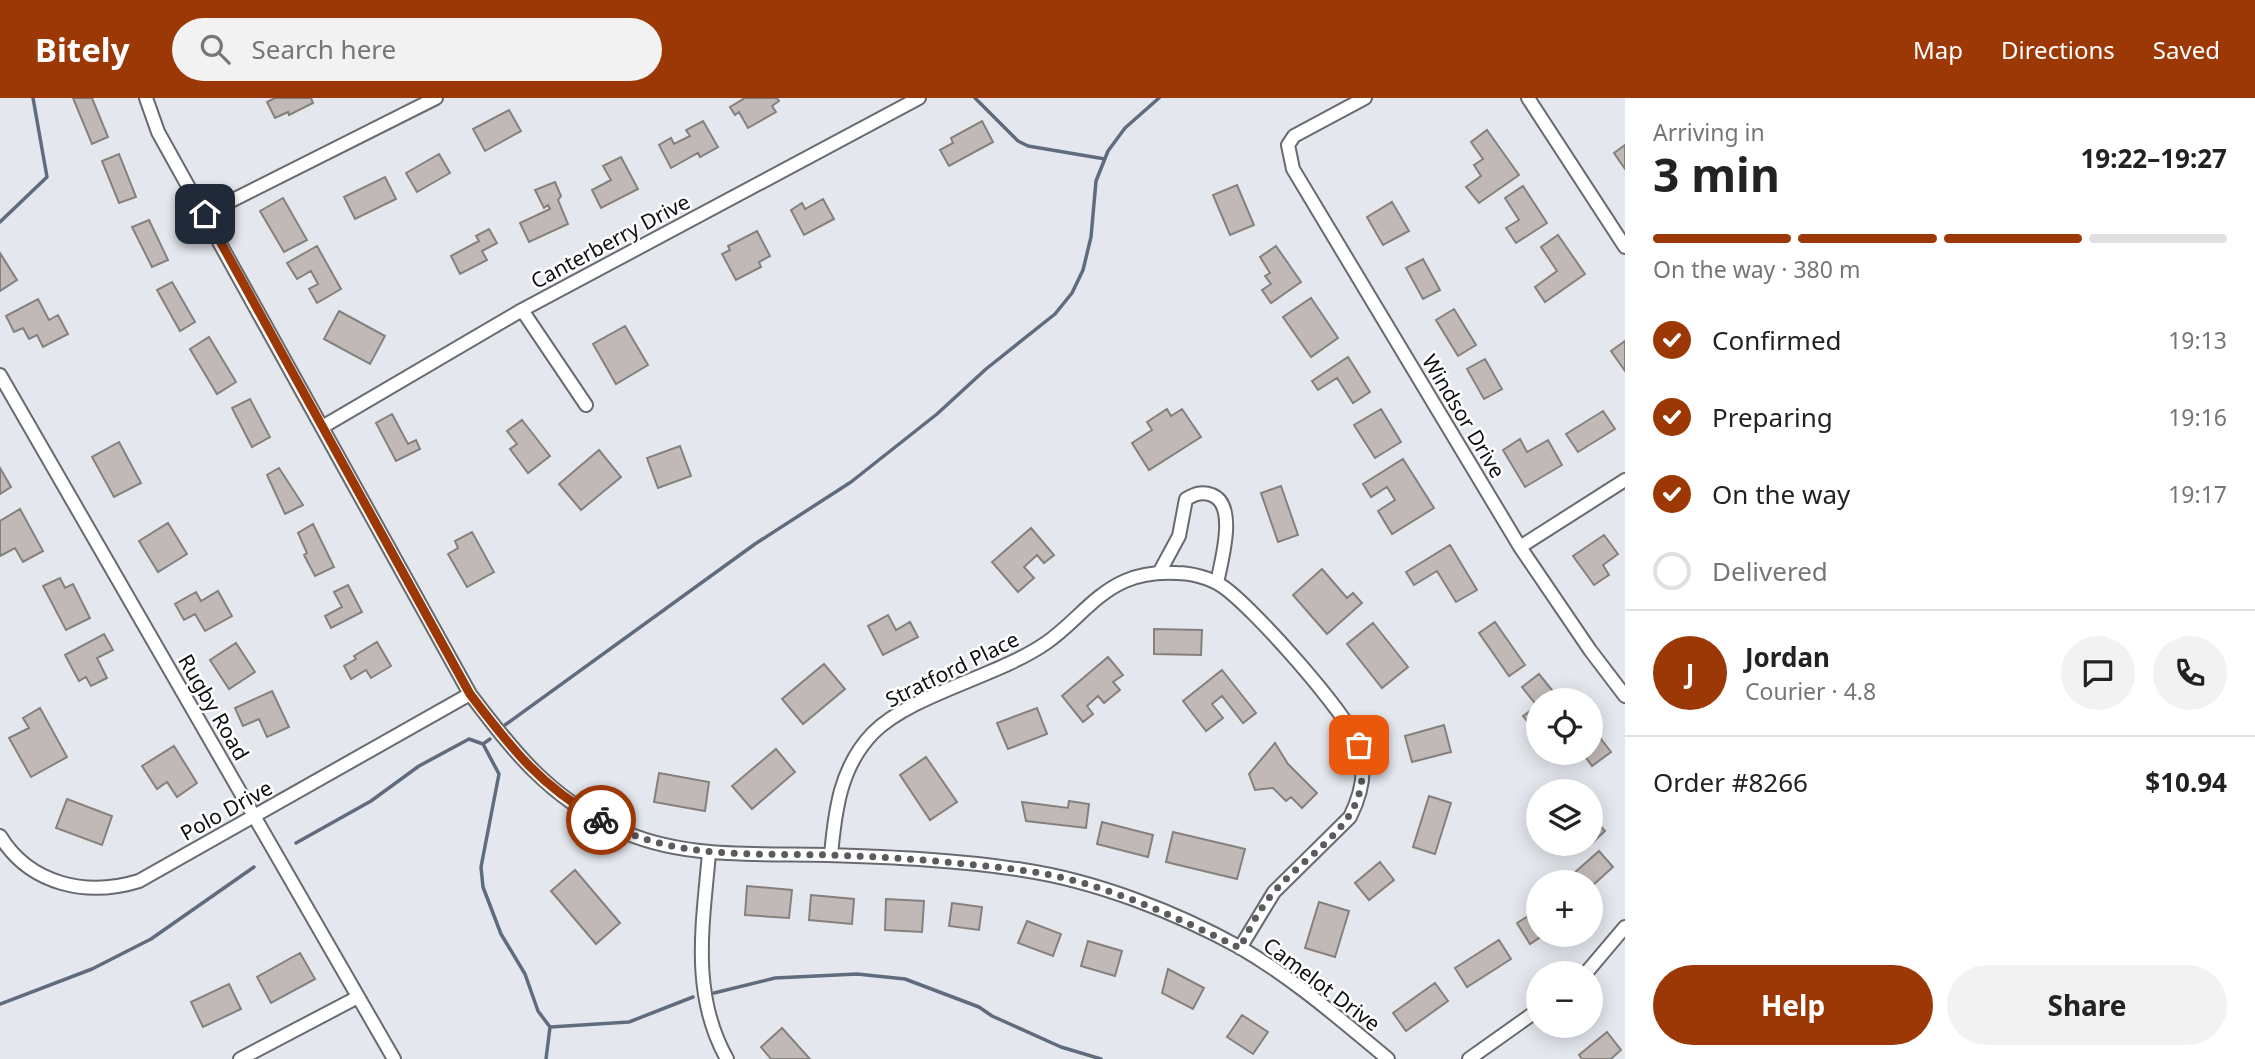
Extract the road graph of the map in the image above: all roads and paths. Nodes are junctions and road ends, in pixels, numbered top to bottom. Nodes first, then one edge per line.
1 (146, 98) edge
2 (919, 98) edge
3 (1366, 98) edge
4 (1528, 98) edge
5 (431, 99) edge
6 (205, 214) junction
7 (1625, 247) edge
8 (522, 310) junction
9 (0, 375) edge
10 (586, 405) dead end
11 (324, 426) junction
12 (1625, 480) edge
13 (1520, 547) junction
14 (1159, 573) junction
15 (1217, 583) junction
16 (470, 694) junction
17 (1625, 696) edge
18 (255, 817) junction
19 (0, 836) edge
20 (709, 853) junction
21 (831, 855) junction
22 (1625, 928) edge
23 (1240, 948) junction
24 (1596, 961) edge
25 (358, 997) junction
26 (1526, 1019) edge
27 (240, 1059) edge
28 (394, 1059) edge
29 (727, 1059) edge
30 (1388, 1059) edge
31 (1469, 1059) edge

1 - 6 street, Camelot Drive
2 - 8 street, Canterberry Drive
3 - 13 street, Windsor Drive
4 - 7 street
5 - 6 street
6 - 11 street, Camelot Drive
8 - 10 street
8 - 11 street, Canterberry Drive
9 - 18 street, Rugby Road
11 - 16 street, Camelot Drive
12 - 13 street
13 - 17 street, Windsor Drive
14 - 15 street, Stratford Place
14 - 15 street
14 - 21 street, Stratford Place
15 - 23 street, Stratford Place
16 - 18 street, Polo Drive
16 - 20 street, Camelot Drive
18 - 19 street, Polo Drive
18 - 25 street, Rugby Road
20 - 21 street, Camelot Drive
20 - 29 street
21 - 23 street, Camelot Drive
22 - 24 street
23 - 30 street, Camelot Drive
25 - 27 street
25 - 28 street, Rugby Road
26 - 31 street

